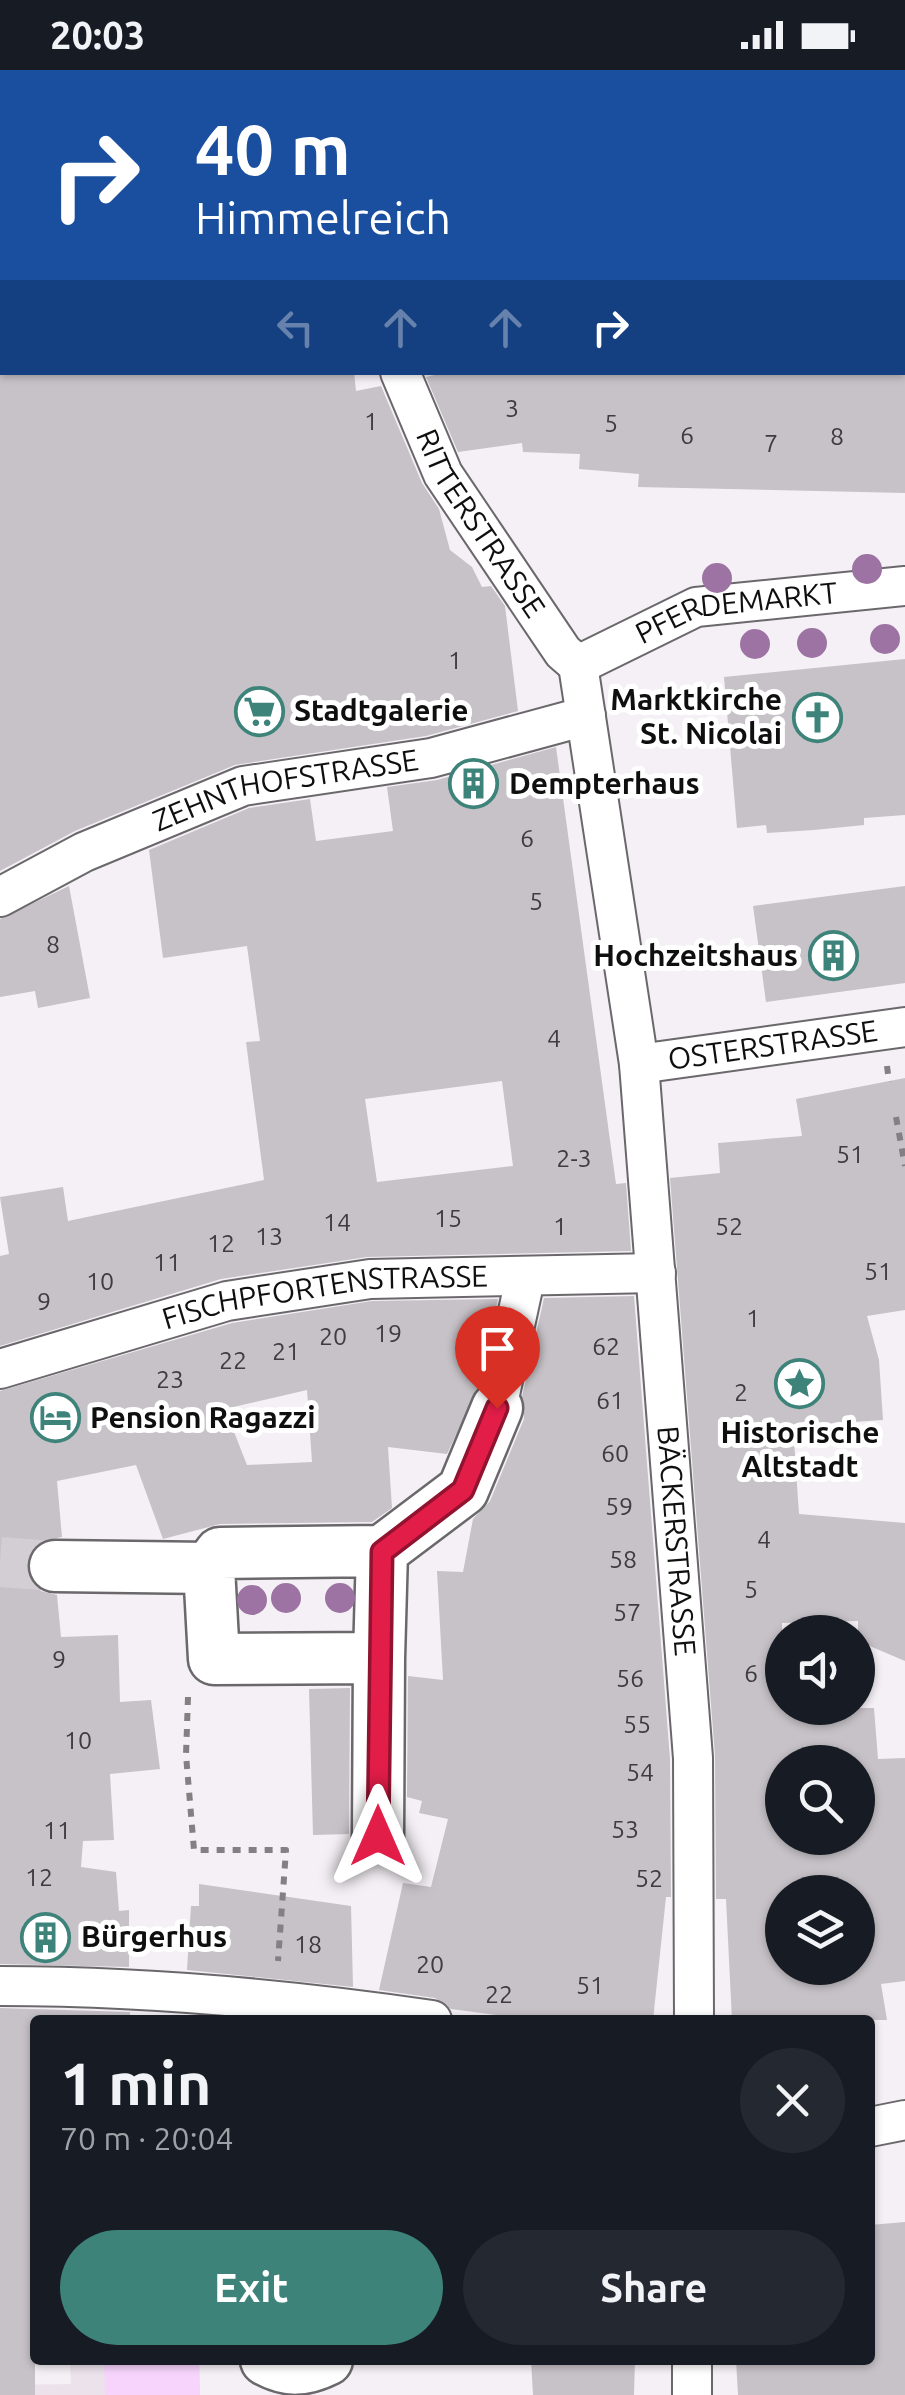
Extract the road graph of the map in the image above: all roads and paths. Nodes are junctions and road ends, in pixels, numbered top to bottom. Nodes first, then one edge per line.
1 (401, 375) edge
2 (905, 586) edge
3 (578, 665) junction
4 (586, 716) junction
5 (0, 897) edge
6 (905, 1027) edge
7 (639, 1064) junction
8 (896, 1117) dead end
9 (905, 1166) edge
10 (656, 1273) junction
11 (525, 1279) junction
12 (0, 1369) edge
13 (497, 1408) joint
14 (382, 1552) junction
15 (55, 1566) tunnel mouth
16 (208, 1568) junction
17 (379, 1658) junction
18 (214, 1660) junction
19 (378, 1836) dead end
20 (0, 1986) edge
21 (275, 1997) junction
22 (398, 2015) edge
23 (694, 2015) edge
24 (905, 2120) edge
25 (875, 2126) edge
26 (258, 2365) edge
27 (275, 2365) edge
28 (317, 2365) edge
29 (692, 2365) edge
30 (258, 2395) edge
31 (692, 2395) edge

1 - 3 street, RITTERSTRASSE
2 - 3 street, PFERDEMARKT
3 - 4 street, BÄCKERSTRASSE
4 - 5 street, ZEHNTHOFSTRASSE
4 - 7 street, BÄCKERSTRASSE
6 - 7 street, OSTERSTRASSE
7 - 10 street, BÄCKERSTRASSE
8 - 9 path
10 - 11 street, FISCHPFORTENSTRASSE
10 - 23 street, BÄCKERSTRASSE
11 - 12 street, FISCHPFORTENSTRASSE
11 - 13 street
13 - 14 street
14 - 16 street
14 - 17 street
15 - 16 street
16 - 18 street
17 - 18 street
17 - 19 street
18 - 21 path
20 - 21 street
21 - 22 street
24 - 25 street
26 - 30 street
27 - 28 street
29 - 31 street

